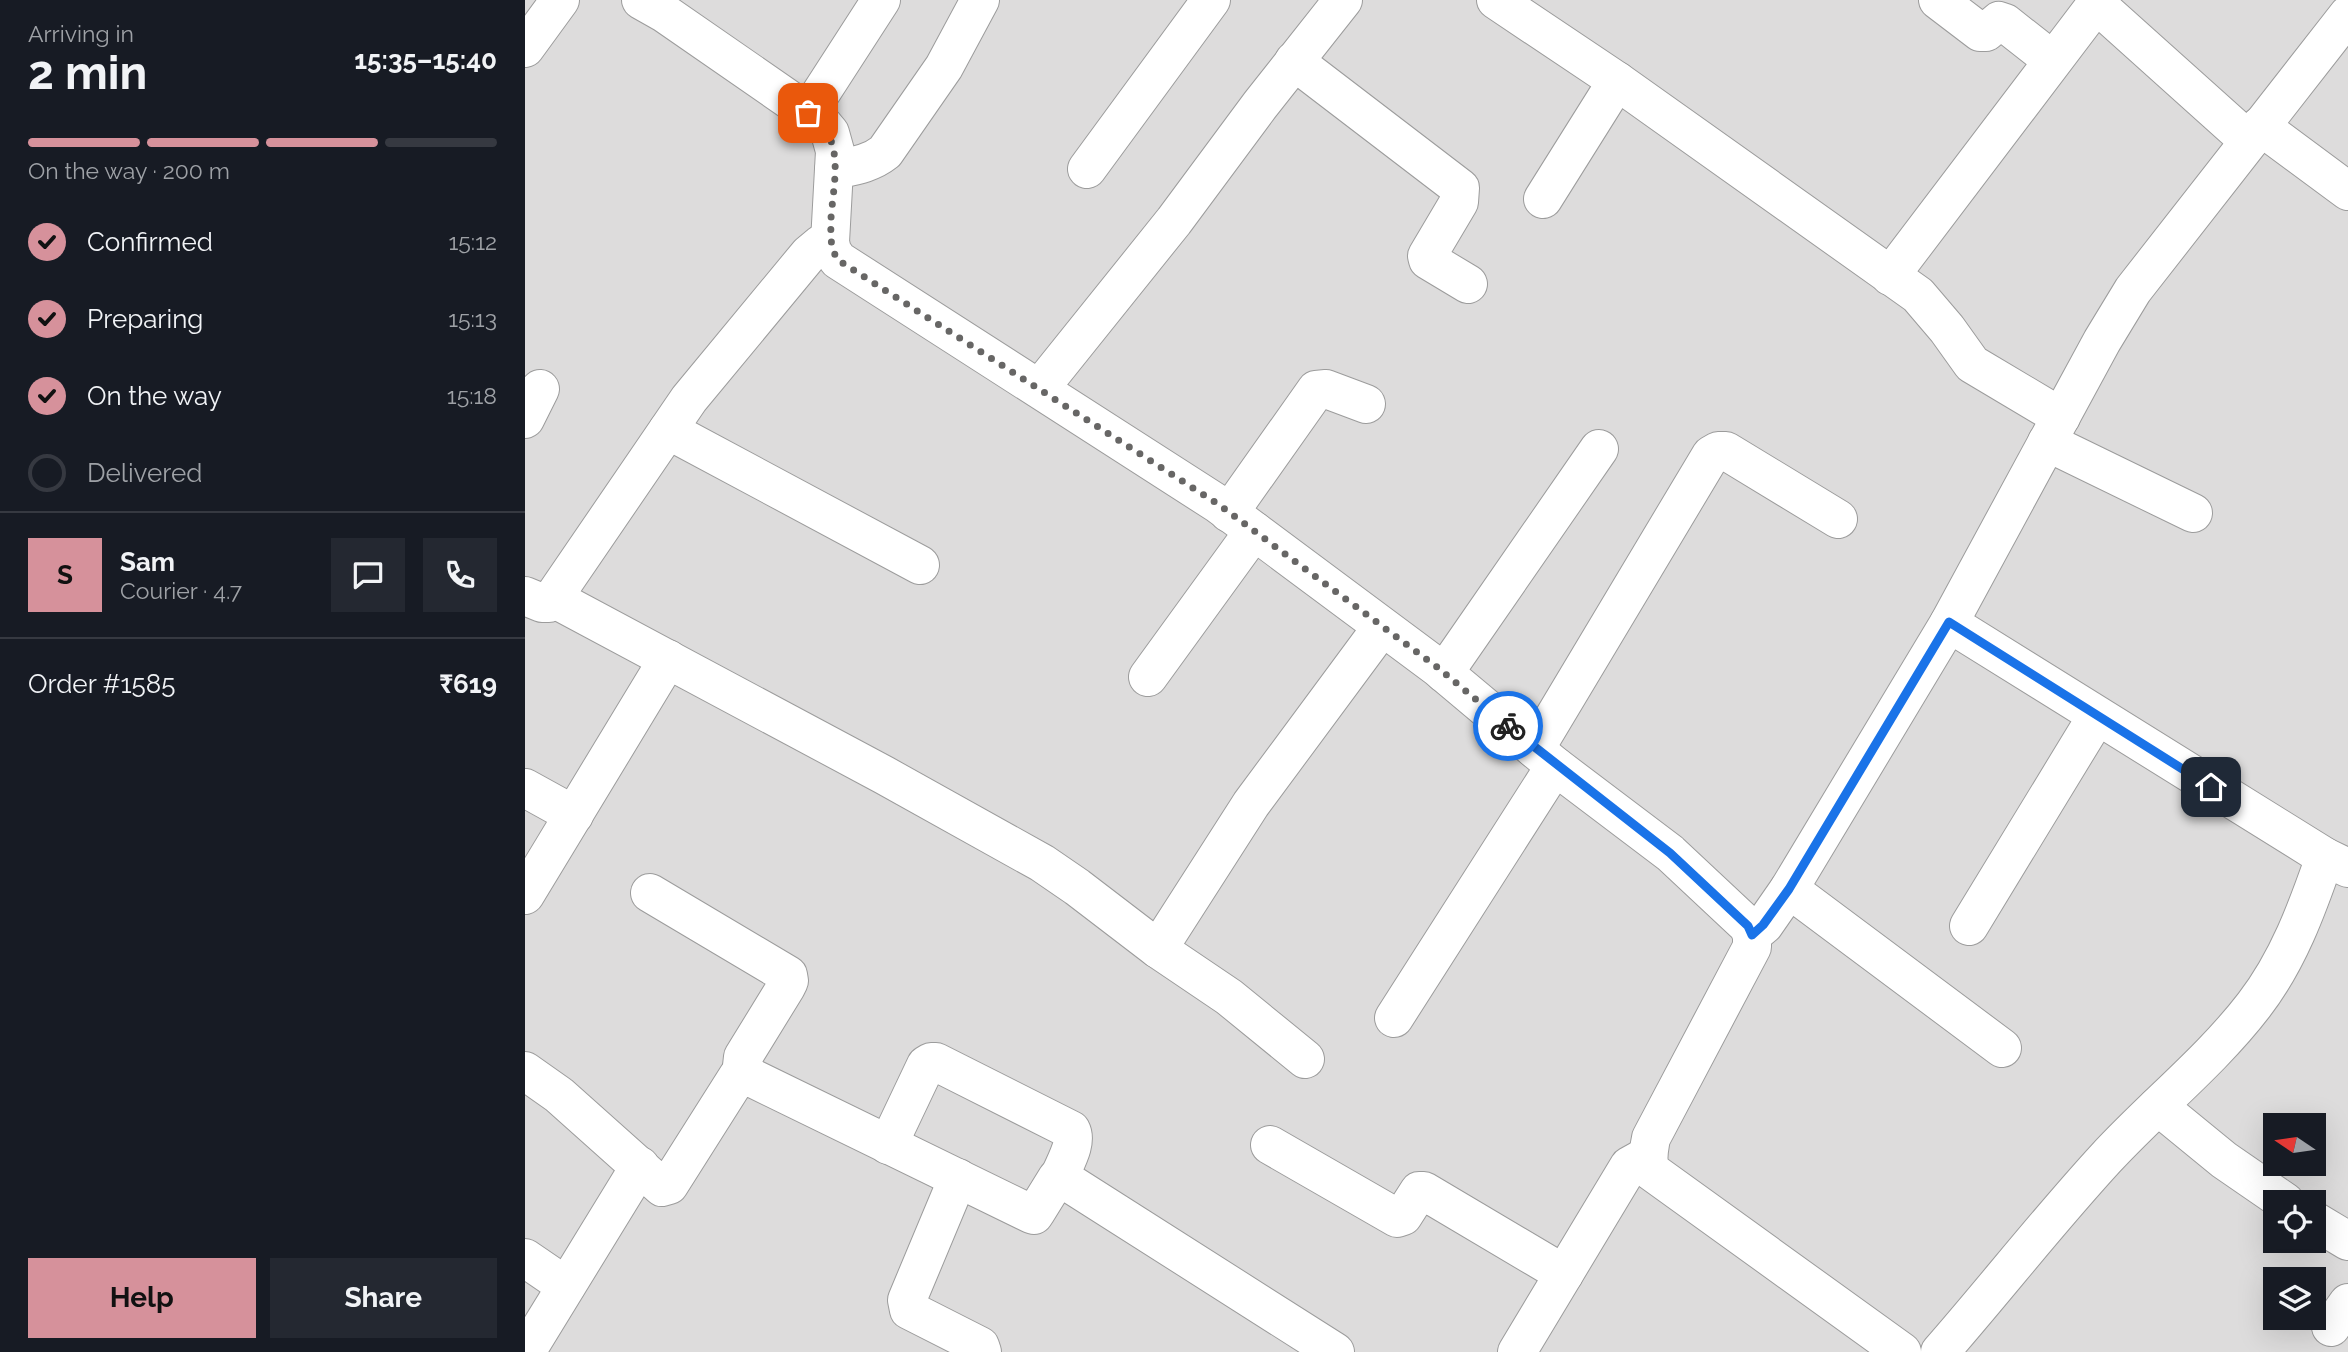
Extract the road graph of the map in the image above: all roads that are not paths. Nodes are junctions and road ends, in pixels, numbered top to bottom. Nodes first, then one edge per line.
1 (560, 0) edge
2 (881, 0) edge
3 (980, 0) edge
4 (1211, 0) edge
5 (1343, 0) edge
6 (1496, 0) edge
7 (1938, 0) edge
8 (654, 3) edge
9 (2339, 15) edge
10 (525, 48) edge
11 (2052, 60) junction
12 (1294, 61) junction
13 (1617, 81) junction
14 (808, 113) junction
15 (2255, 134) junction
16 (1087, 169) dead end
17 (834, 170) junction
18 (2348, 191) edge
19 (1543, 199) dead end
20 (830, 242) junction
21 (1890, 276) junction
22 (1468, 284) dead end
23 (1040, 388) junction
24 (1366, 404) dead end
25 (668, 429) junction
26 (2054, 430) junction
27 (1599, 449) dead end
28 (2193, 513) dead end
29 (1837, 519) dead end
30 (1242, 522) junction
31 (920, 565) dead end
32 (539, 597) edge
33 (1949, 622) junction
34 (1382, 626) junction
35 (668, 659) junction
36 (1444, 673) junction
37 (1148, 677) dead end
38 (2098, 716) junction
39 (1545, 757) junction
40 (525, 788) edge
41 (573, 815) junction
42 (2337, 862) edge
43 (1789, 889) junction
44 (650, 893) dead end
45 (525, 895) edge
46 (1969, 926) dead end
47 (1752, 935) junction
48 (1158, 950) junction
49 (1394, 1018) dead end
50 (2002, 1048) dead end
51 (1305, 1059) dead end
52 (525, 1071) edge
53 (741, 1075) junction
54 (2158, 1106) junction
55 (888, 1145) junction
56 (1270, 1145) dead end
57 (1647, 1156) junction
58 (640, 1166) junction
59 (958, 1178) junction
60 (1059, 1178) junction
61 (2268, 1190) edge
62 (2326, 1228) edge
63 (2348, 1241) edge
64 (525, 1258) edge
65 (1564, 1274) junction
66 (566, 1286) junction
67 (542, 1346) edge
68 (982, 1352) edge
69 (1335, 1352) edge
70 (1517, 1352) edge
71 (1902, 1352) edge
72 (1940, 1352) edge

1 - 10 street
2 - 14 street
3 - 17 street
4 - 16 street
5 - 12 street
6 - 13 street
7 - 11 street
8 - 14 street
9 - 15 street
11 - 15 street
11 - 21 street
12 - 22 street
12 - 23 street
13 - 19 street
13 - 21 street
14 - 17 street
15 - 18 street
15 - 26 street
17 - 20 street
20 - 23 street
20 - 25 street
21 - 26 street
23 - 30 street
24 - 30 street
25 - 31 street
25 - 32 street
26 - 28 street
26 - 33 street
27 - 36 street
29 - 39 street
30 - 34 street
30 - 37 street
32 - 35 street
33 - 38 street
33 - 43 street
34 - 36 street
34 - 48 street
35 - 41 street
35 - 48 street
36 - 39 street
38 - 42 street
38 - 46 street
39 - 47 street
39 - 49 street
40 - 41 street
41 - 45 street
42 - 54 street
43 - 47 street
43 - 50 street
44 - 53 street
47 - 57 street
48 - 51 street
52 - 58 street
53 - 55 street
53 - 58 street
54 - 61 street
54 - 72 street
55 - 59 street
55 - 60 street
56 - 65 street
57 - 65 street
57 - 71 street
58 - 66 street
59 - 60 street
59 - 68 street
60 - 69 street
62 - 63 street
64 - 66 street
65 - 70 street
66 - 67 street

